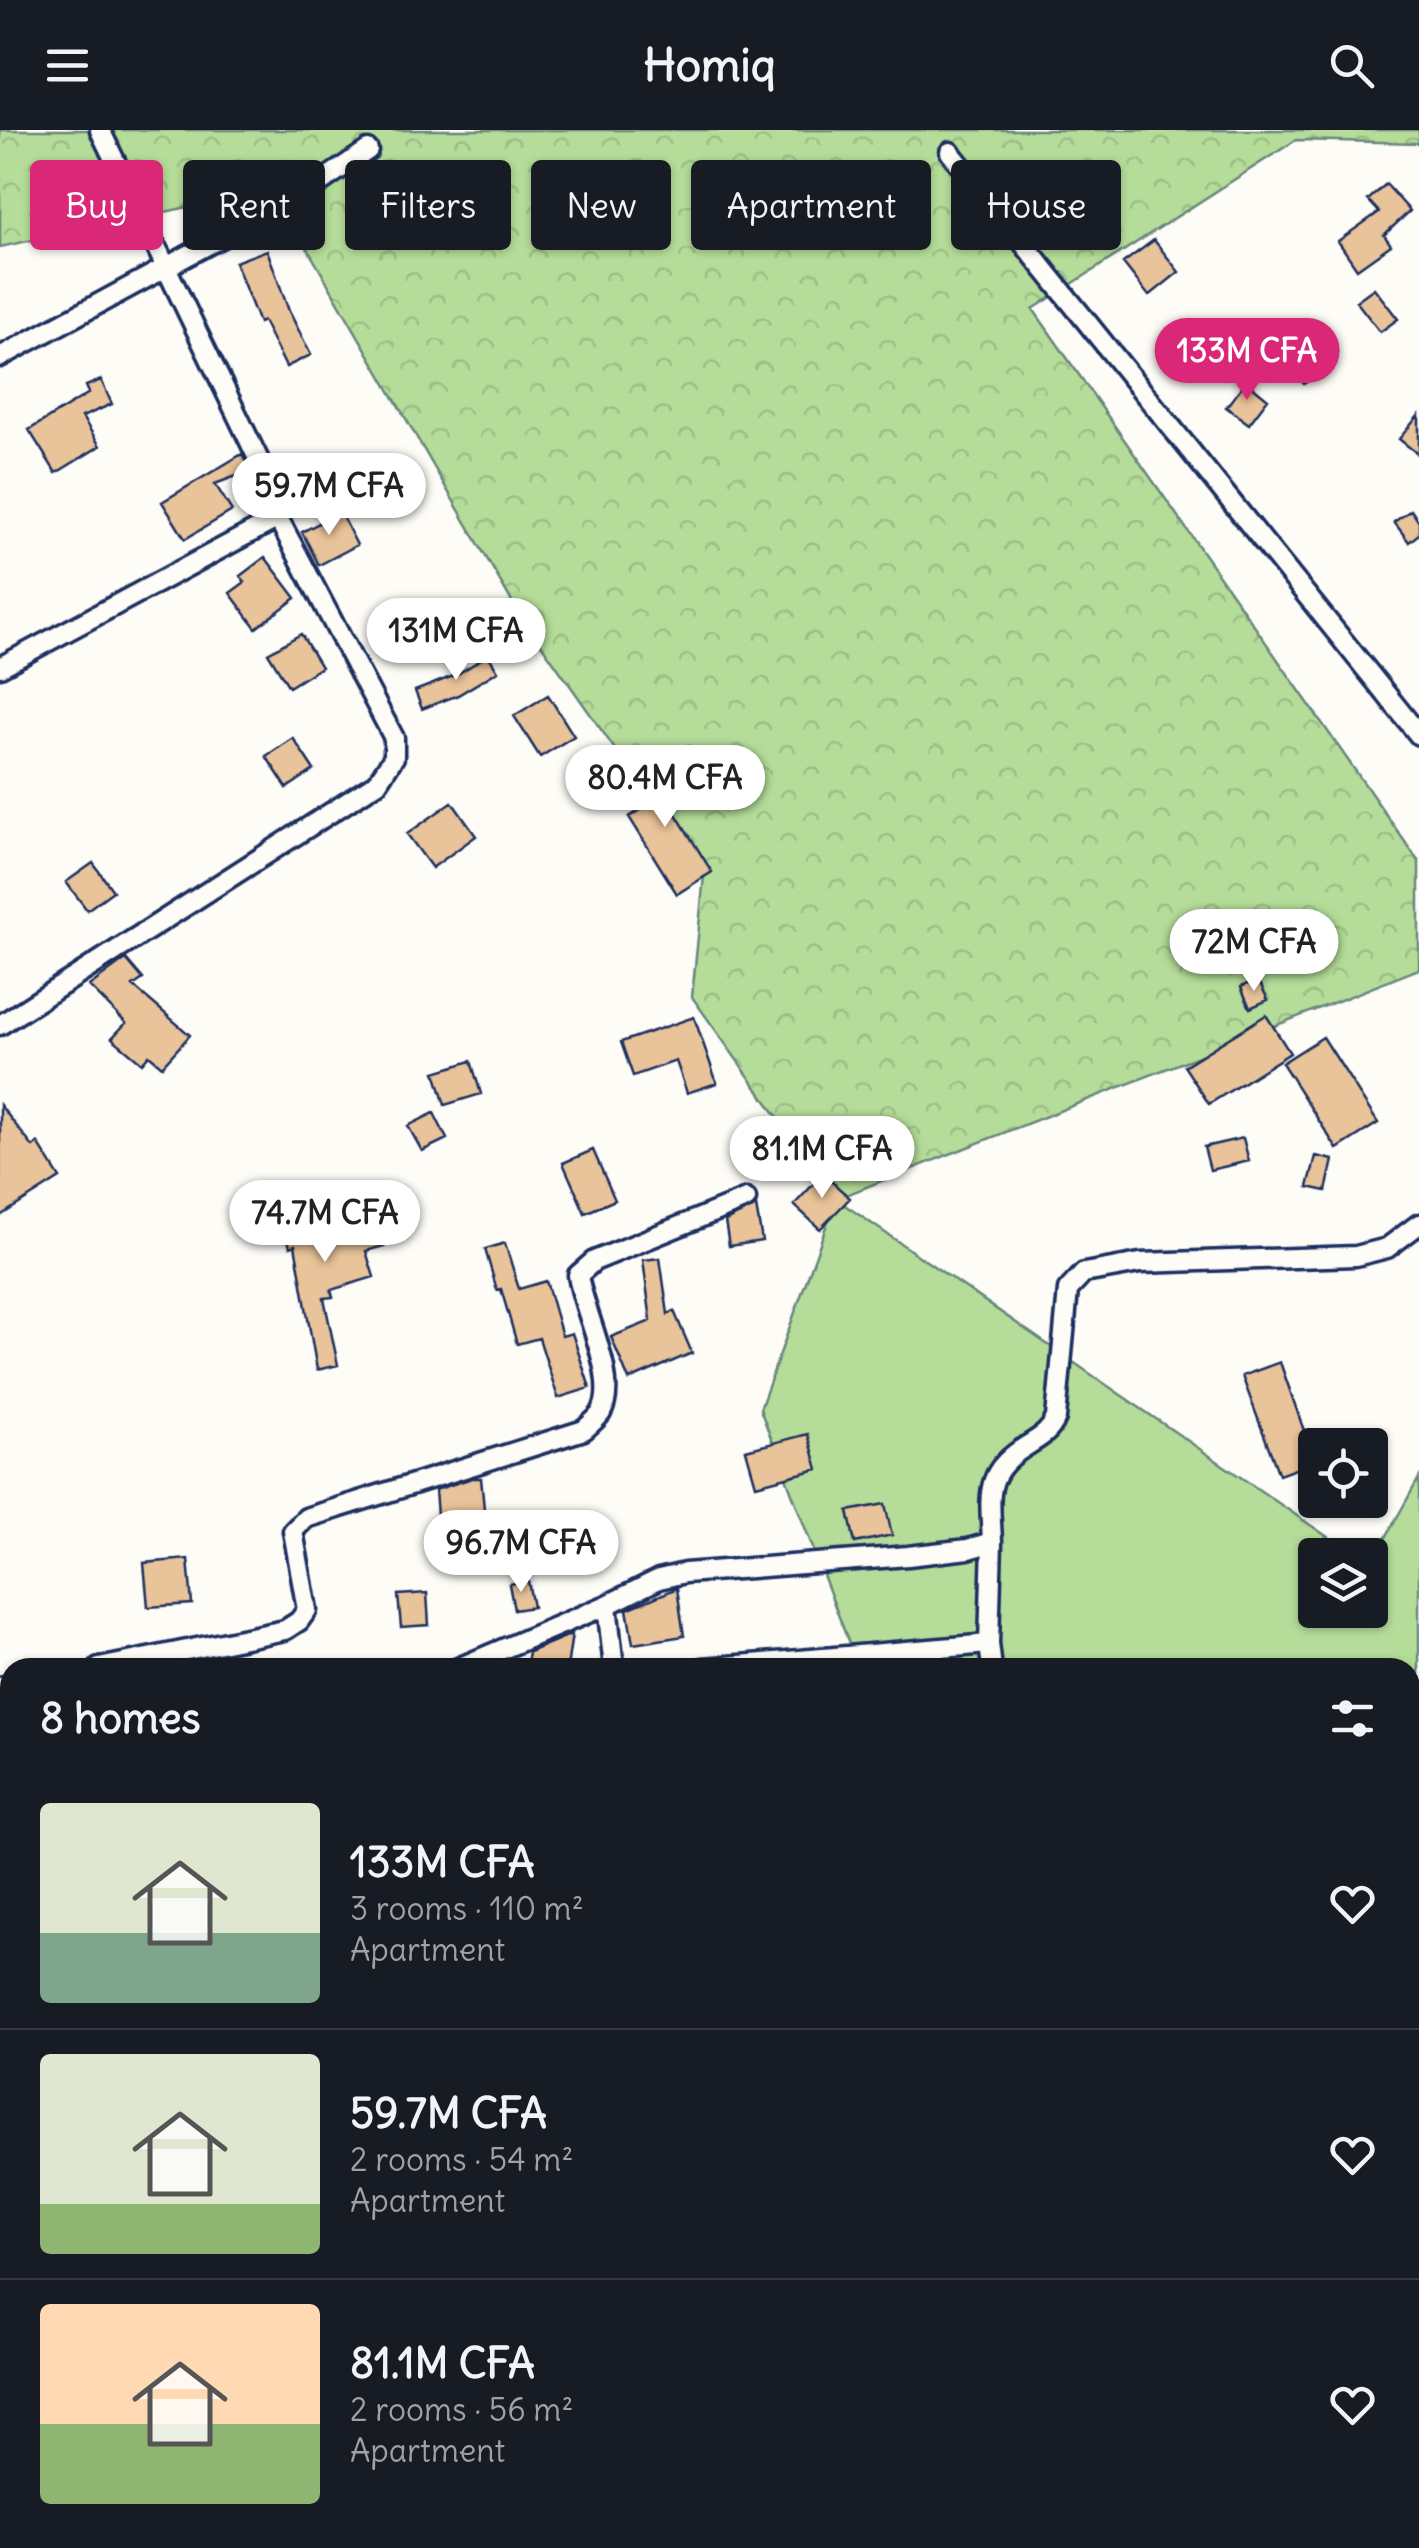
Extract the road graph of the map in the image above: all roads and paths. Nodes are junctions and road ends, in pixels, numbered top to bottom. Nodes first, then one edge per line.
1 (100, 130) edge
2 (368, 150) dead end
3 (950, 152) dead end
4 (164, 266) junction
5 (0, 356) edge
6 (278, 518) junction
7 (0, 667) edge
8 (1419, 734) edge
9 (0, 1025) edge
10 (746, 1199) dead end
11 (1419, 1224) edge
12 (992, 1542) junction
13 (607, 1604) junction
14 (989, 1644) junction
15 (147, 1658) edge
16 (481, 1658) edge
17 (613, 1658) edge
18 (823, 1658) edge
19 (991, 1658) edge

1 - 4 street
2 - 4 street
3 - 8 street
4 - 5 street
4 - 6 street
6 - 7 street
6 - 9 street
10 - 15 street
11 - 12 street
12 - 13 street
12 - 14 street
13 - 16 street
13 - 17 street
14 - 18 street
14 - 19 street

